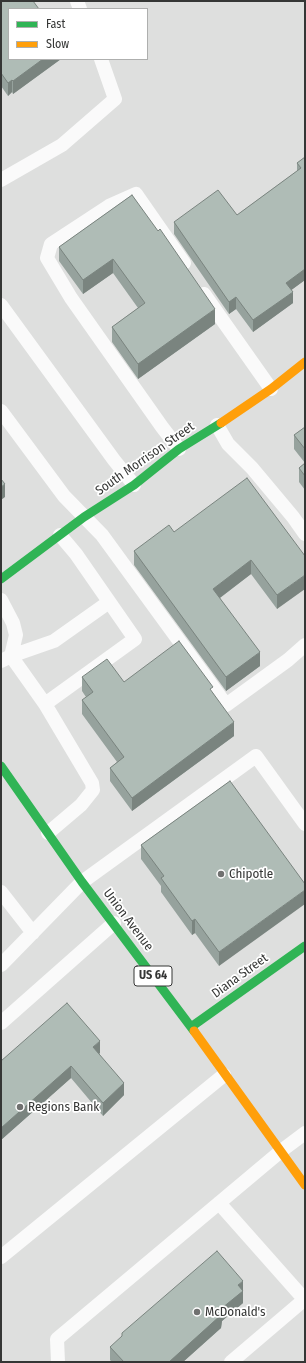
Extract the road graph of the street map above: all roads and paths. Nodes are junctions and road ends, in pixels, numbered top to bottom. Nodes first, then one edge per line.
1 (101, 60) edge
2 (1, 180) edge
3 (190, 272) edge
4 (198, 285) edge
5 (1, 305) edge
6 (305, 362) edge
7 (271, 389) junction
8 (1, 411) edge
9 (217, 425) junction
10 (179, 449) junction
11 (134, 485) junction
12 (84, 517) junction
13 (305, 534) edge
14 (60, 535) junction
15 (1, 579) edge
16 (1, 600) edge
17 (109, 602) junction
18 (305, 645) edge
19 (6, 659) edge
20 (45, 704) junction
21 (1, 766) edge
22 (305, 824) edge
23 (48, 832) junction
24 (82, 882) junction
25 (1, 892) edge
26 (114, 923) junction
27 (33, 932) junction
28 (305, 946) edge
29 (1, 965) edge
30 (1, 1024) edge
31 (191, 1027) junction
32 (224, 1075) junction
33 (305, 1133) edge
34 (281, 1151) junction
35 (305, 1185) edge
36 (219, 1203) junction
37 (1, 1257) edge
38 (305, 1300) edge
39 (58, 1362) edge
40 (231, 1362) edge

1 - 2 lane
3 - 10 lane
4 - 7 lane
5 - 11 lane
6 - 7 street, South Morrison Street
7 - 9 street, South Morrison Street
8 - 12 lane
9 - 10 street, South Morrison Street
9 - 13 lane
10 - 11 street, South Morrison Street
11 - 12 street, South Morrison Street
12 - 14 street, South Morrison Street
12 - 18 lane
14 - 15 street, South Morrison Street
14 - 17 lane
16 - 19 lane
17 - 19 lane
17 - 20 lane
19 - 20 lane
20 - 23 lane
21 - 23 street, Union Avenue / US 64
22 - 24 lane
23 - 24 street, Union Avenue / US 64
24 - 26 street, Union Avenue / US 64
24 - 27 lane
25 - 27 lane
26 - 30 lane
26 - 31 street, Union Avenue / US 64
27 - 29 lane
28 - 31 street, Diana Street
31 - 32 street, Union Avenue / US 64
32 - 34 street, Union Avenue / US 64
32 - 37 lane
33 - 34 lane
34 - 35 street, Union Avenue / US 64
34 - 36 lane
36 - 38 lane
36 - 39 lane
38 - 40 lane

